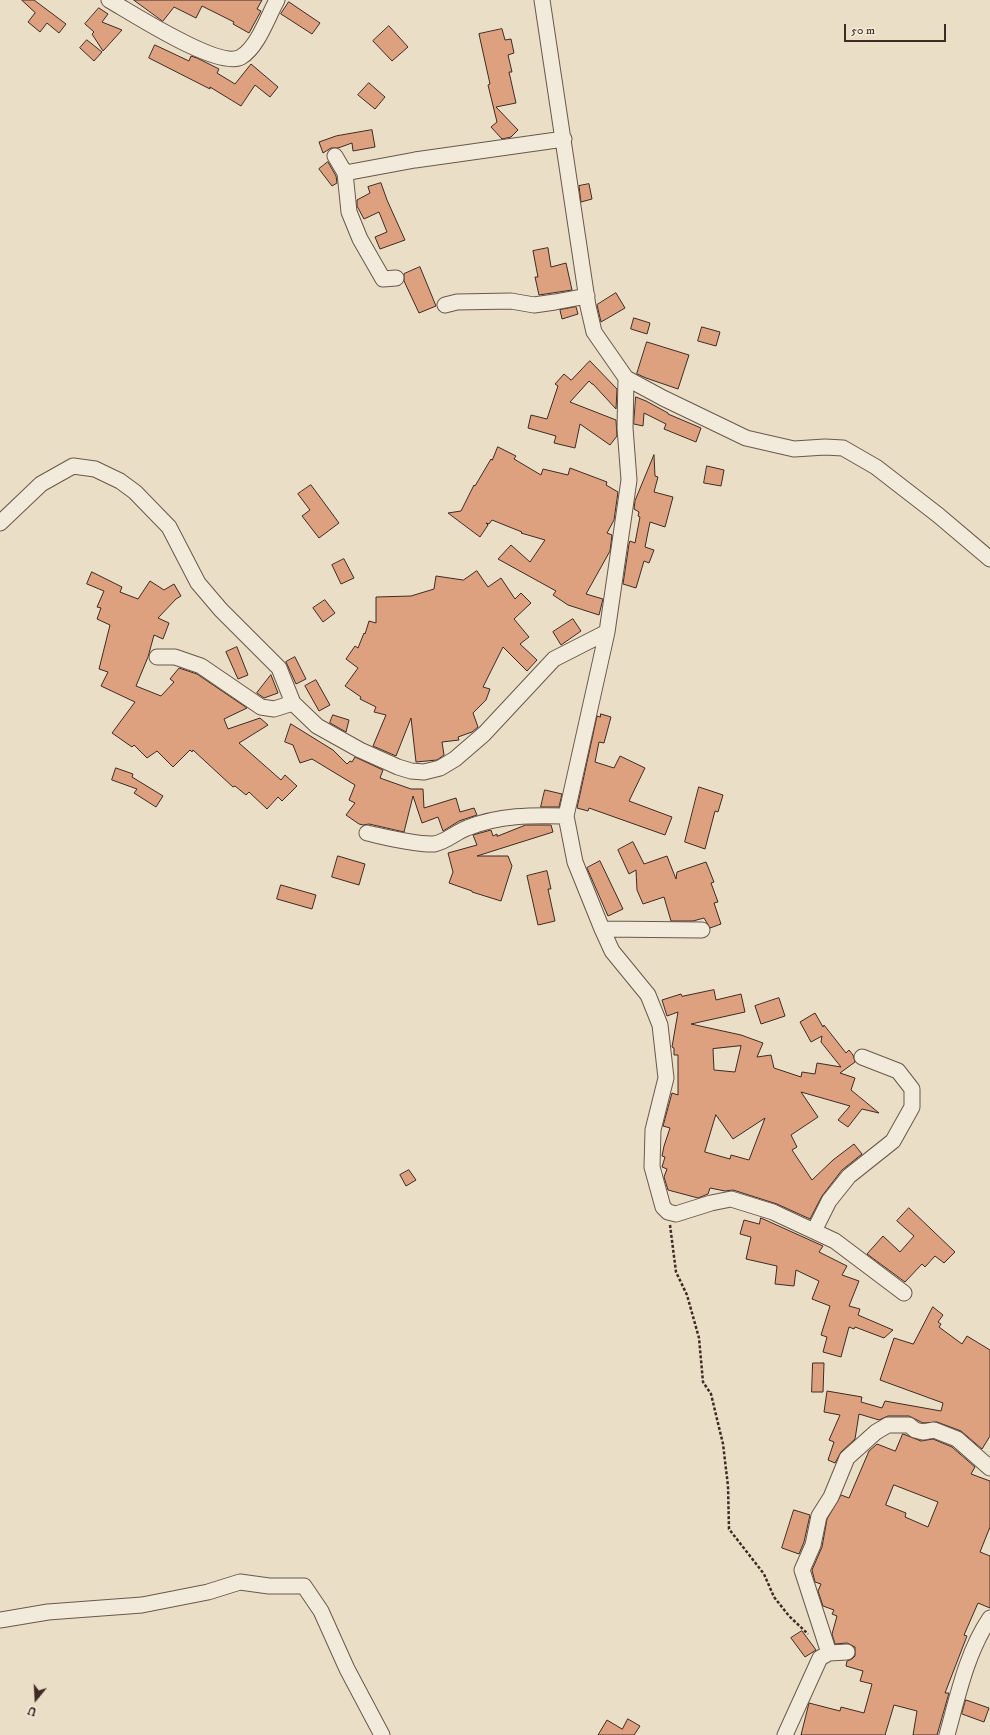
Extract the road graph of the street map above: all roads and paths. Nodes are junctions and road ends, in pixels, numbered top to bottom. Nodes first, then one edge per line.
1 (109, 0) edge
2 (276, 0) edge
3 (542, 0) edge
4 (564, 139) junction
5 (335, 156) dead end
6 (345, 173) junction
7 (396, 278) dead end
8 (587, 296) junction
9 (445, 305) dead end
10 (626, 378) junction
11 (0, 523) edge
12 (990, 559) edge
13 (607, 632) junction
14 (157, 657) dead end
15 (293, 703) junction
16 (566, 816) junction
17 (367, 833) dead end
18 (602, 929) junction
19 (702, 930) dead end
20 (862, 1057) dead end
21 (668, 1212) junction
22 (814, 1231) junction
23 (904, 1293) dead end
24 (990, 1468) edge
25 (990, 1618) edge
26 (0, 1620) edge
27 (828, 1648) junction
28 (847, 1652) dead end
29 (382, 1735) edge
30 (785, 1735) edge
31 (947, 1735) edge

1 - 2 street
3 - 4 street
4 - 6 street
4 - 8 street
5 - 6 street
6 - 7 street
8 - 9 street
8 - 10 street
10 - 12 street
10 - 13 street
11 - 15 street
13 - 15 street
13 - 16 street
14 - 15 street
16 - 17 street
16 - 18 street
18 - 19 street
18 - 21 street
20 - 22 street
21 - 22 street
21 - 27 path
22 - 23 street
24 - 27 street
25 - 31 street
26 - 29 street
27 - 28 street
27 - 30 street

